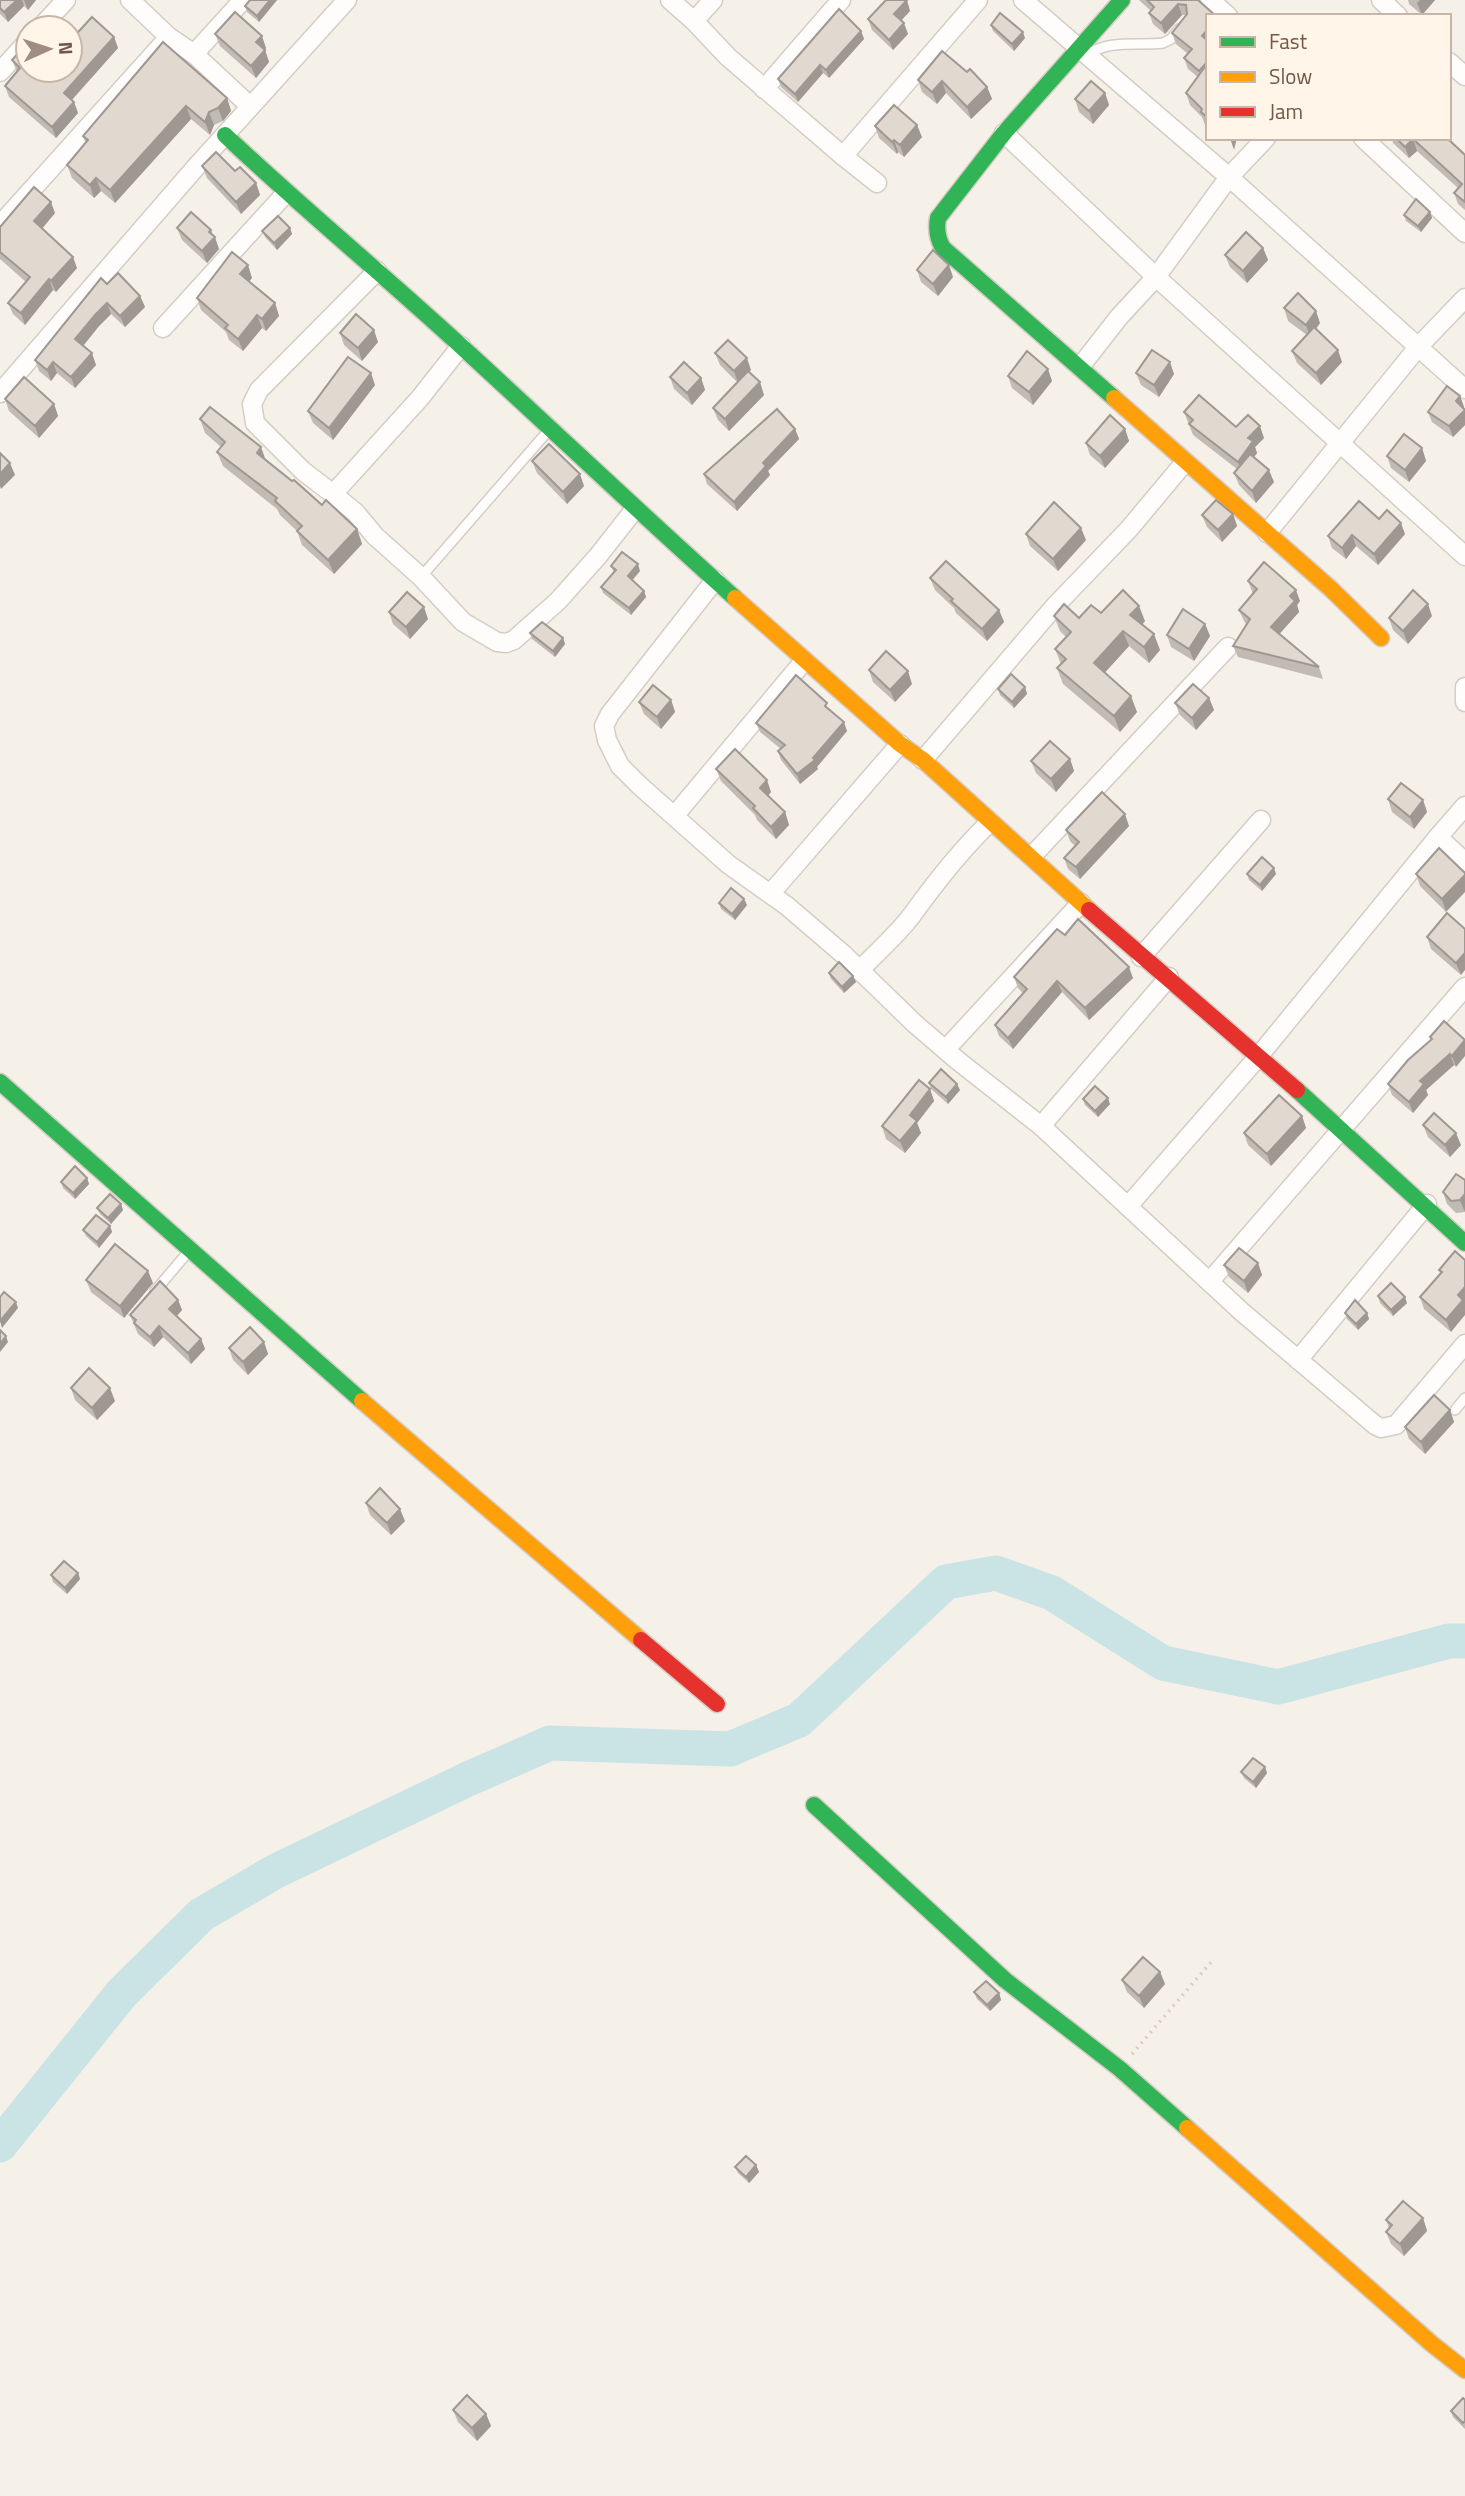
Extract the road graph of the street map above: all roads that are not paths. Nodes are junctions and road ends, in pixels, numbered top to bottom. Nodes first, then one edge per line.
1 (66, 0) edge
2 (130, 0) edge
3 (243, 0) edge
4 (347, 0) edge
5 (670, 0) edge
6 (713, 0) edge
7 (841, 0) edge
8 (978, 0) edge
9 (1023, 0) edge
10 (1122, 0) edge
11 (1210, 0) edge
12 (53, 14) edge
13 (1226, 14) edge
14 (1185, 21) edge
15 (694, 22) junction
16 (169, 37) junction
17 (1084, 51) junction
18 (194, 54) junction
19 (14, 56) edge
20 (1451, 64) edge
21 (0, 72) edge
22 (1465, 76) edge
23 (764, 89) junction
24 (250, 106) junction
25 (1004, 133) junction
26 (225, 135) junction
27 (1264, 140) edge
28 (1365, 140) edge
29 (843, 156) junction
30 (1229, 177) junction
31 (877, 183) dead end
32 (286, 193) junction
33 (0, 225) edge
34 (1465, 233) edge
35 (377, 271) junction
36 (1156, 277) junction
37 (1465, 298) edge
38 (163, 328) dead end
39 (461, 346) junction
40 (1419, 346) junction
41 (1080, 368) junction
42 (1465, 389) edge
43 (0, 393) edge
44 (550, 429) junction
45 (1340, 443) junction
46 (1185, 463) junction
47 (333, 494) junction
48 (635, 509) junction
49 (1267, 533) junction
50 (1465, 556) edge
51 (421, 578) junction
52 (715, 580) junction
53 (1381, 638) dead end
54 (1228, 647) dead end
55 (804, 661) junction
56 (1465, 687) edge
57 (1465, 702) edge
58 (900, 744) junction
59 (923, 760) junction
60 (1465, 806) edge
61 (674, 815) junction
62 (1262, 820) dead end
63 (990, 822) junction
64 (1438, 837) junction
65 (1031, 856) junction
66 (1465, 862) edge
67 (771, 893) junction
68 (1081, 903) junction
69 (1142, 957) junction
70 (859, 971) junction
71 (1169, 977) junction
72 (1465, 987) edge
73 (946, 1049) junction
74 (1258, 1057) junction
75 (0, 1082) edge
76 (1041, 1126) junction
77 (1340, 1129) junction
78 (1426, 1204) junction
79 (1129, 1205) junction
80 (1465, 1243) edge
81 (190, 1250) junction
82 (1210, 1281) junction
83 (148, 1299) edge
84 (1465, 1344) edge
85 (1298, 1360) junction
86 (1465, 1398) edge
87 (1455, 1410) dead end
88 (717, 1704) dead end
89 (814, 1805) dead end
90 (1465, 2370) edge

1 - 12 street
2 - 16 street
3 - 18 street
4 - 24 street
5 - 15 street
6 - 15 street
7 - 23 street
8 - 29 street
9 - 17 street
10 - 17 street
11 - 13 street
14 - 17 lane
15 - 23 street
16 - 18 street
16 - 33 street
17 - 25 street
17 - 30 street
18 - 24 street
19 - 21 street
20 - 22 street
23 - 29 street
24 - 26 street
25 - 36 street
25 - 41 street
26 - 32 street
26 - 43 street
27 - 30 street
28 - 34 street
29 - 31 street
30 - 36 street
30 - 40 street
32 - 35 street
32 - 38 street
35 - 39 street
35 - 47 street
36 - 41 street
36 - 45 street
37 - 40 street
39 - 44 street
39 - 47 street
40 - 42 street
40 - 45 street
41 - 46 street
44 - 48 street
44 - 51 lane
45 - 49 street
45 - 50 street
46 - 49 street
46 - 59 street
47 - 51 street
48 - 51 street
48 - 52 street
49 - 53 street
52 - 55 street
52 - 61 street
54 - 65 street
55 - 58 street
55 - 61 street
56 - 57 street
58 - 59 street
58 - 67 street
59 - 63 street
60 - 64 street
61 - 67 street
62 - 69 street
63 - 65 street
63 - 70 street
64 - 66 street
64 - 74 street
65 - 68 street
67 - 70 street
68 - 69 street
68 - 73 street
69 - 71 street
70 - 73 street
71 - 74 street
71 - 76 street
72 - 77 street
73 - 76 street
74 - 77 street
74 - 79 street
75 - 81 street
76 - 79 street
77 - 78 street
77 - 82 street
78 - 80 street
78 - 85 street
79 - 82 street
81 - 83 lane
81 - 88 street
82 - 85 street
84 - 85 street
86 - 87 lane
89 - 90 street

